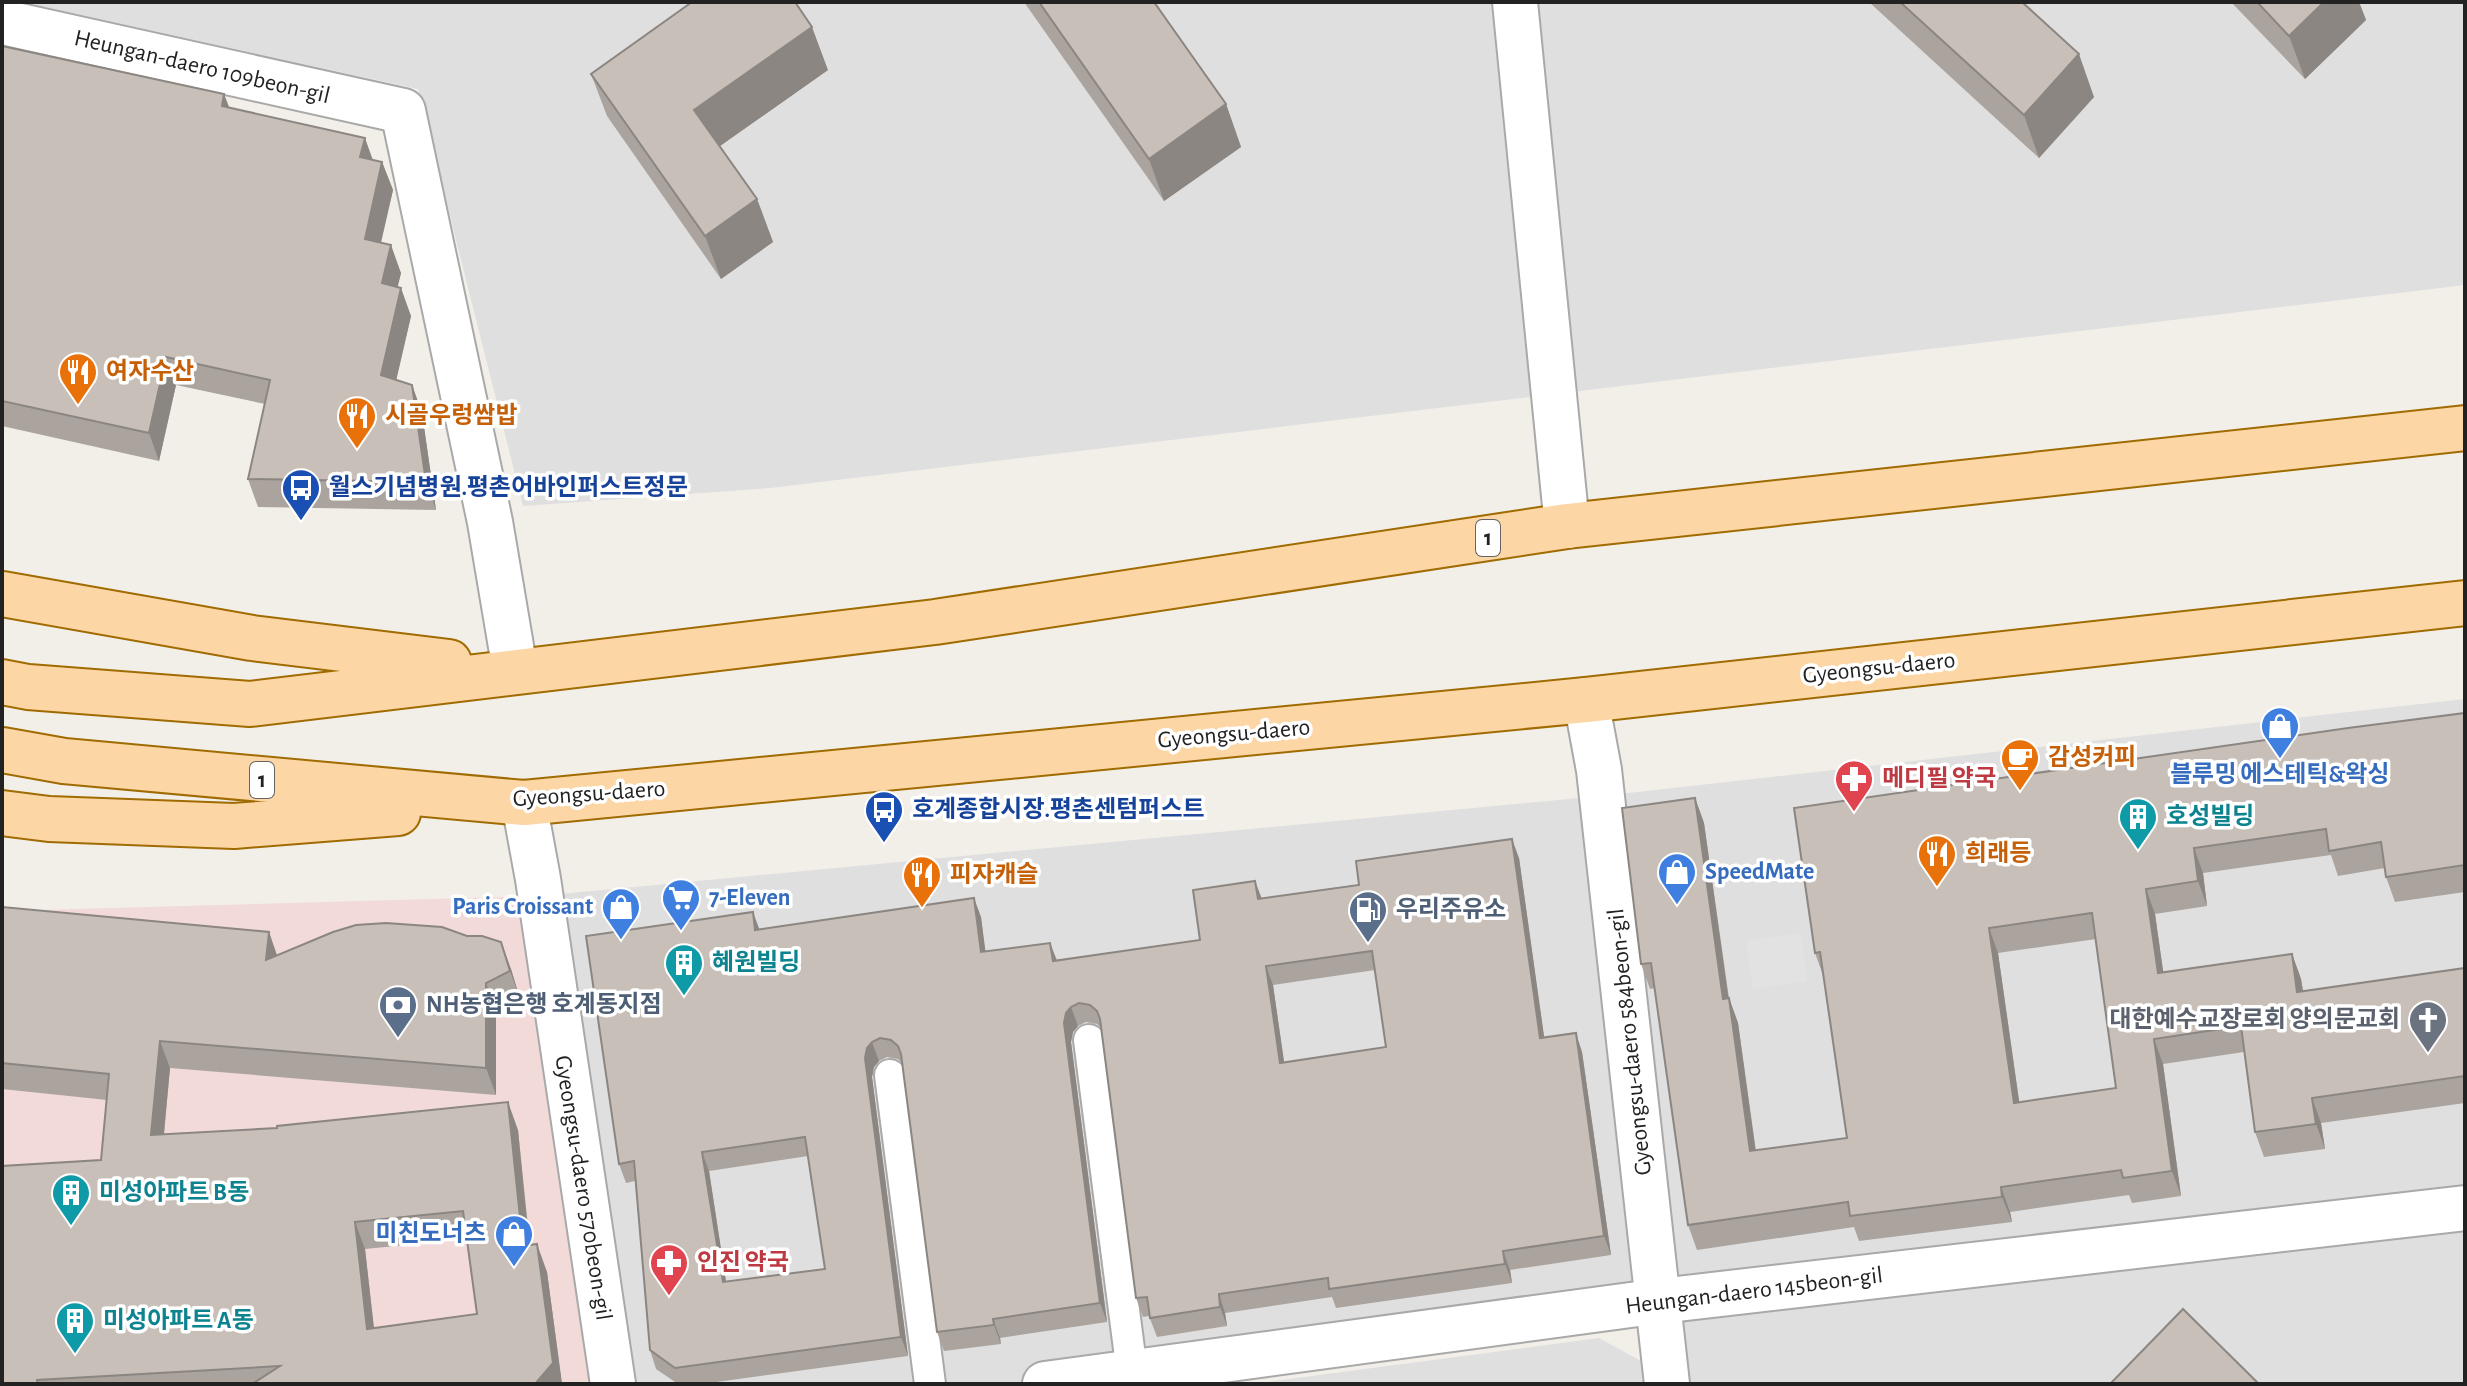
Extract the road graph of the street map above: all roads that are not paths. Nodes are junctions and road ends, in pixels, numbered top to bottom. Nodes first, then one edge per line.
1 (1515, 2) edge
2 (2, 22) edge
3 (2465, 428) edge
4 (1567, 526) junction
5 (2, 594) edge
6 (2465, 603) edge
7 (515, 670) junction
8 (2, 682) edge
9 (1586, 700) junction
10 (2, 750) edge
11 (524, 803) junction
12 (2, 813) edge
13 (1089, 1040) edge
14 (890, 1075) edge
15 (2465, 1208) edge
16 (1660, 1301) junction
17 (1132, 1372) junction
18 (613, 1384) edge
19 (930, 1384) edge
20 (1045, 1384) edge
21 (1667, 1384) edge

1 - 4 street
2 - 7 street, Heungan-daero 109beon-gil
3 - 4 main road, 1
4 - 7 main road, 1
5 - 7 main road
6 - 9 main road, Gyeongsu-daero / 1
7 - 8 main road, 1
9 - 11 main road, Gyeongsu-daero / 1
9 - 16 street, Gyeongsu-daero 584beon-gil
10 - 11 main road, Gyeongsu-daero / 1
11 - 12 main road
11 - 18 street, Gyeongsu-daero 570beon-gil
13 - 17 lane
14 - 19 lane
15 - 16 street, Heungan-daero 145beon-gil
16 - 17 street, Heungan-daero 145beon-gil
16 - 21 street, Gyeongsu-daero 584beon-gil
17 - 20 street, Heungan-daero 145beon-gil

